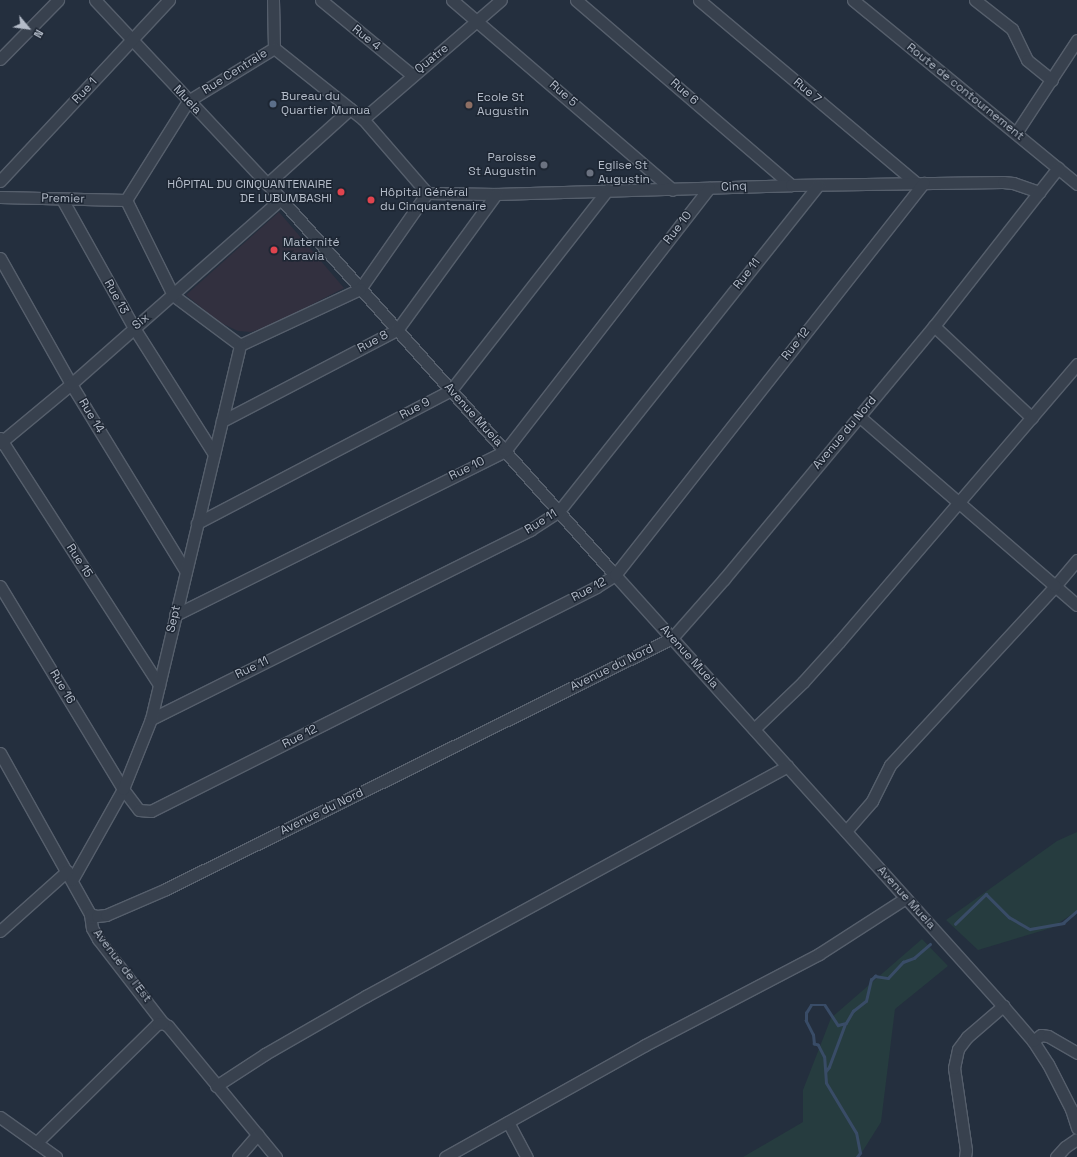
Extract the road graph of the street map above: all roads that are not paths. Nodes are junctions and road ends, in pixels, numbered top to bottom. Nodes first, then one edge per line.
1 (58, 0) edge
2 (95, 0) edge
3 (169, 0) edge
4 (273, 0) edge
5 (321, 0) edge
6 (452, 0) edge
7 (501, 0) edge
8 (576, 0) edge
9 (699, 0) edge
10 (853, 0) edge
11 (975, 0) edge
12 (478, 21) junction
13 (1077, 40) edge
14 (132, 41) junction
15 (274, 48) junction
16 (0, 59) edge
17 (412, 75) junction
18 (1052, 80) junction
19 (188, 101) junction
20 (350, 108) junction
21 (363, 119) junction
22 (1016, 133) junction
23 (1058, 168) junction
24 (0, 181) edge
25 (1076, 181) edge
26 (919, 183) junction
27 (267, 184) junction
28 (791, 185) junction
29 (818, 185) junction
30 (709, 188) junction
31 (607, 190) junction
32 (673, 190) junction
33 (1039, 192) junction
34 (427, 193) junction
35 (496, 194) junction
36 (0, 197) edge
37 (62, 198) junction
38 (281, 199) junction
39 (126, 200) junction
40 (0, 258) edge
41 (360, 289) junction
42 (173, 295) junction
43 (934, 326) junction
44 (134, 328) junction
45 (397, 330) junction
46 (240, 345) junction
47 (1077, 364) edge
48 (71, 384) junction
49 (451, 390) junction
50 (859, 416) junction
51 (1032, 418) junction
52 (222, 422) junction
53 (1, 440) edge
54 (504, 451) junction
55 (214, 454) junction
56 (959, 504) junction
57 (559, 511) junction
58 (197, 523) junction
59 (1077, 560) edge
60 (186, 572) junction
61 (615, 575) junction
62 (0, 586) edge
63 (1055, 586) junction
64 (1077, 604) edge
65 (175, 615) junction
66 (672, 638) junction
67 (159, 685) junction
68 (151, 719) junction
69 (754, 729) junction
70 (0, 753) edge
71 (787, 766) junction
72 (123, 789) junction
73 (846, 831) junction
74 (69, 876) junction
75 (906, 898) junction
76 (90, 914) junction
77 (0, 931) edge
78 (1003, 1006) junction
79 (163, 1023) junction
80 (1033, 1041) junction
81 (1077, 1053) edge
82 (216, 1086) junction
83 (0, 1117) edge
84 (508, 1122) junction
85 (1077, 1128) edge
86 (258, 1134) junction
87 (1077, 1140) edge
88 (36, 1143) junction
89 (56, 1157) edge
90 (238, 1157) edge
91 (276, 1157) edge
92 (445, 1157) edge
93 (527, 1157) edge
94 (965, 1157) edge
95 (1056, 1157) edge

1 - 16 street
2 - 14 street, Muela
3 - 14 street, Rue 1
4 - 15 street
5 - 17 street, Rue 4
6 - 12 street, Rue 5
7 - 12 street, Quatre
8 - 28 street, Rue 6
9 - 26 street, Rue 7
10 - 22 street, Route de contournement
11 - 18 street
12 - 17 street, Quatre
12 - 32 street, Rue 5
13 - 18 street
14 - 19 street, Muela
14 - 24 street, Rue 1
15 - 19 street, Rue Centrale
15 - 20 street, Rue Centrale
17 - 21 street, Quatre
18 - 22 street
19 - 27 street, Muela
19 - 39 street, Rue Centrale
20 - 21 street, Rue Centrale
20 - 27 street
21 - 34 street, Rue Centrale
22 - 23 street, Route de contournement
23 - 25 street, Route de contournement
23 - 33 street, Avenue du Nord
26 - 29 street, Cinq
26 - 33 street, Cinq
26 - 61 street, Rue 12
27 - 38 street, Muela
28 - 29 street, Cinq
28 - 30 street, Cinq
29 - 57 street, Rue 11
30 - 32 street, Cinq
30 - 54 street, Rue 10
31 - 32 street, Cinq
31 - 35 street, Cinq
31 - 49 street, Rue 9
33 - 43 street, Avenue du Nord
34 - 35 street, Cinq
34 - 41 street
35 - 45 street, Rue 8
36 - 37 street, Premier
37 - 39 street, Premier
37 - 44 street, Rue 13
38 - 41 street, Avenue Muela
38 - 42 street, Six
39 - 42 street
40 - 48 street, Rue 14
41 - 45 street, Avenue Muela
41 - 46 street
42 - 44 street, Six
42 - 46 street
43 - 50 street, Avenue du Nord
43 - 51 street
44 - 48 street, Six
44 - 55 street, Rue 13
45 - 49 street, Avenue Muela
45 - 52 street, Rue 8
46 - 52 street, Sept
47 - 51 street
48 - 53 street, Six
48 - 60 street, Rue 14
49 - 54 street, Avenue Muela
49 - 58 street, Rue 9
50 - 56 street
50 - 66 street, Avenue du Nord
51 - 56 street
52 - 55 street, Sept
53 - 67 street, Rue 15
54 - 57 street, Avenue Muela
54 - 65 street, Rue 10
55 - 58 street, Sept
56 - 63 street
56 - 69 street
57 - 61 street, Avenue Muela
57 - 68 street, Rue 11
58 - 60 street, Sept
59 - 63 street
60 - 65 street, Sept
61 - 66 street, Avenue Muela
61 - 72 street, Rue 12
62 - 72 street, Rue 16
63 - 64 street
63 - 73 street
65 - 67 street, Sept
66 - 69 street, Avenue Muela
66 - 76 street, Avenue du Nord
67 - 68 street, Sept
68 - 72 street, Sept
69 - 71 street, Avenue Muela
70 - 74 street, Avenue de l'Est
71 - 73 street, Avenue Muela
71 - 82 street
72 - 74 street, Sept
73 - 75 street, Avenue Muela
74 - 76 street, Avenue de l'Est
74 - 77 street, Sept
75 - 78 street, Avenue Muela
75 - 84 street
76 - 79 street, Avenue de l'Est
78 - 80 street, Avenue Muela
78 - 94 street
79 - 82 street, Avenue de l'Est
79 - 88 street
80 - 81 street
80 - 85 street, Avenue Muela
82 - 86 street, Avenue de l'Est
83 - 88 street
84 - 92 street
84 - 93 street
86 - 90 street
86 - 91 street, Avenue de l'Est
87 - 95 street
88 - 89 street

